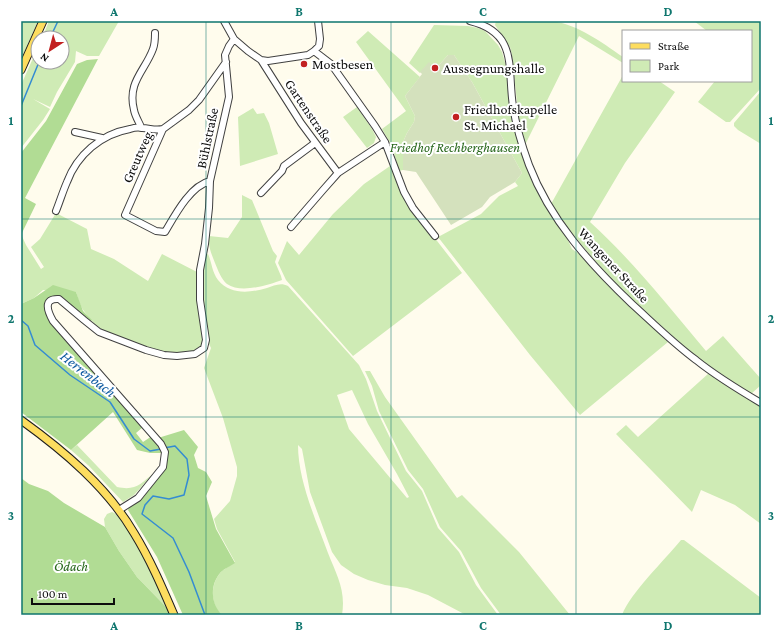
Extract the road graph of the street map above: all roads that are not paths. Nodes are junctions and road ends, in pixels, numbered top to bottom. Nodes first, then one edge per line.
1 (43, 21) edge
2 (224, 21) edge
3 (318, 21) edge
4 (470, 21) edge
5 (492, 21) edge
6 (488, 27) junction
7 (155, 33) dead end
8 (234, 39) junction
9 (314, 51) junction
10 (261, 60) junction
11 (226, 62) junction
12 (21, 70) edge
13 (141, 127) junction
14 (163, 130) junction
15 (75, 132) dead end
16 (102, 138) junction
17 (385, 142) junction
18 (315, 143) junction
19 (338, 173) junction
20 (210, 181) junction
21 (261, 193) dead end
22 (56, 211) dead end
23 (291, 227) dead end
24 (435, 236) dead end
25 (761, 404) edge
26 (21, 420) edge
27 (119, 510) junction
28 (174, 615) edge

1 - 12 main road
2 - 8 street
3 - 9 street
4 - 6 street, Wangener Straße
5 - 6 street
6 - 25 street, Wangener Straße
7 - 13 street
8 - 10 street
8 - 11 street, Bühlstraße
9 - 10 street
9 - 17 street
10 - 18 street, Gartenstraße
11 - 14 street, Greutweg
11 - 20 street, Bühlstraße
13 - 14 street
13 - 16 street
14 - 20 street, Greutweg
15 - 16 street
16 - 22 street
17 - 19 street
17 - 24 street
18 - 19 street, Gartenstraße
18 - 21 street
19 - 23 street
20 - 27 street, Bühlstraße
26 - 27 main road
27 - 28 main road

